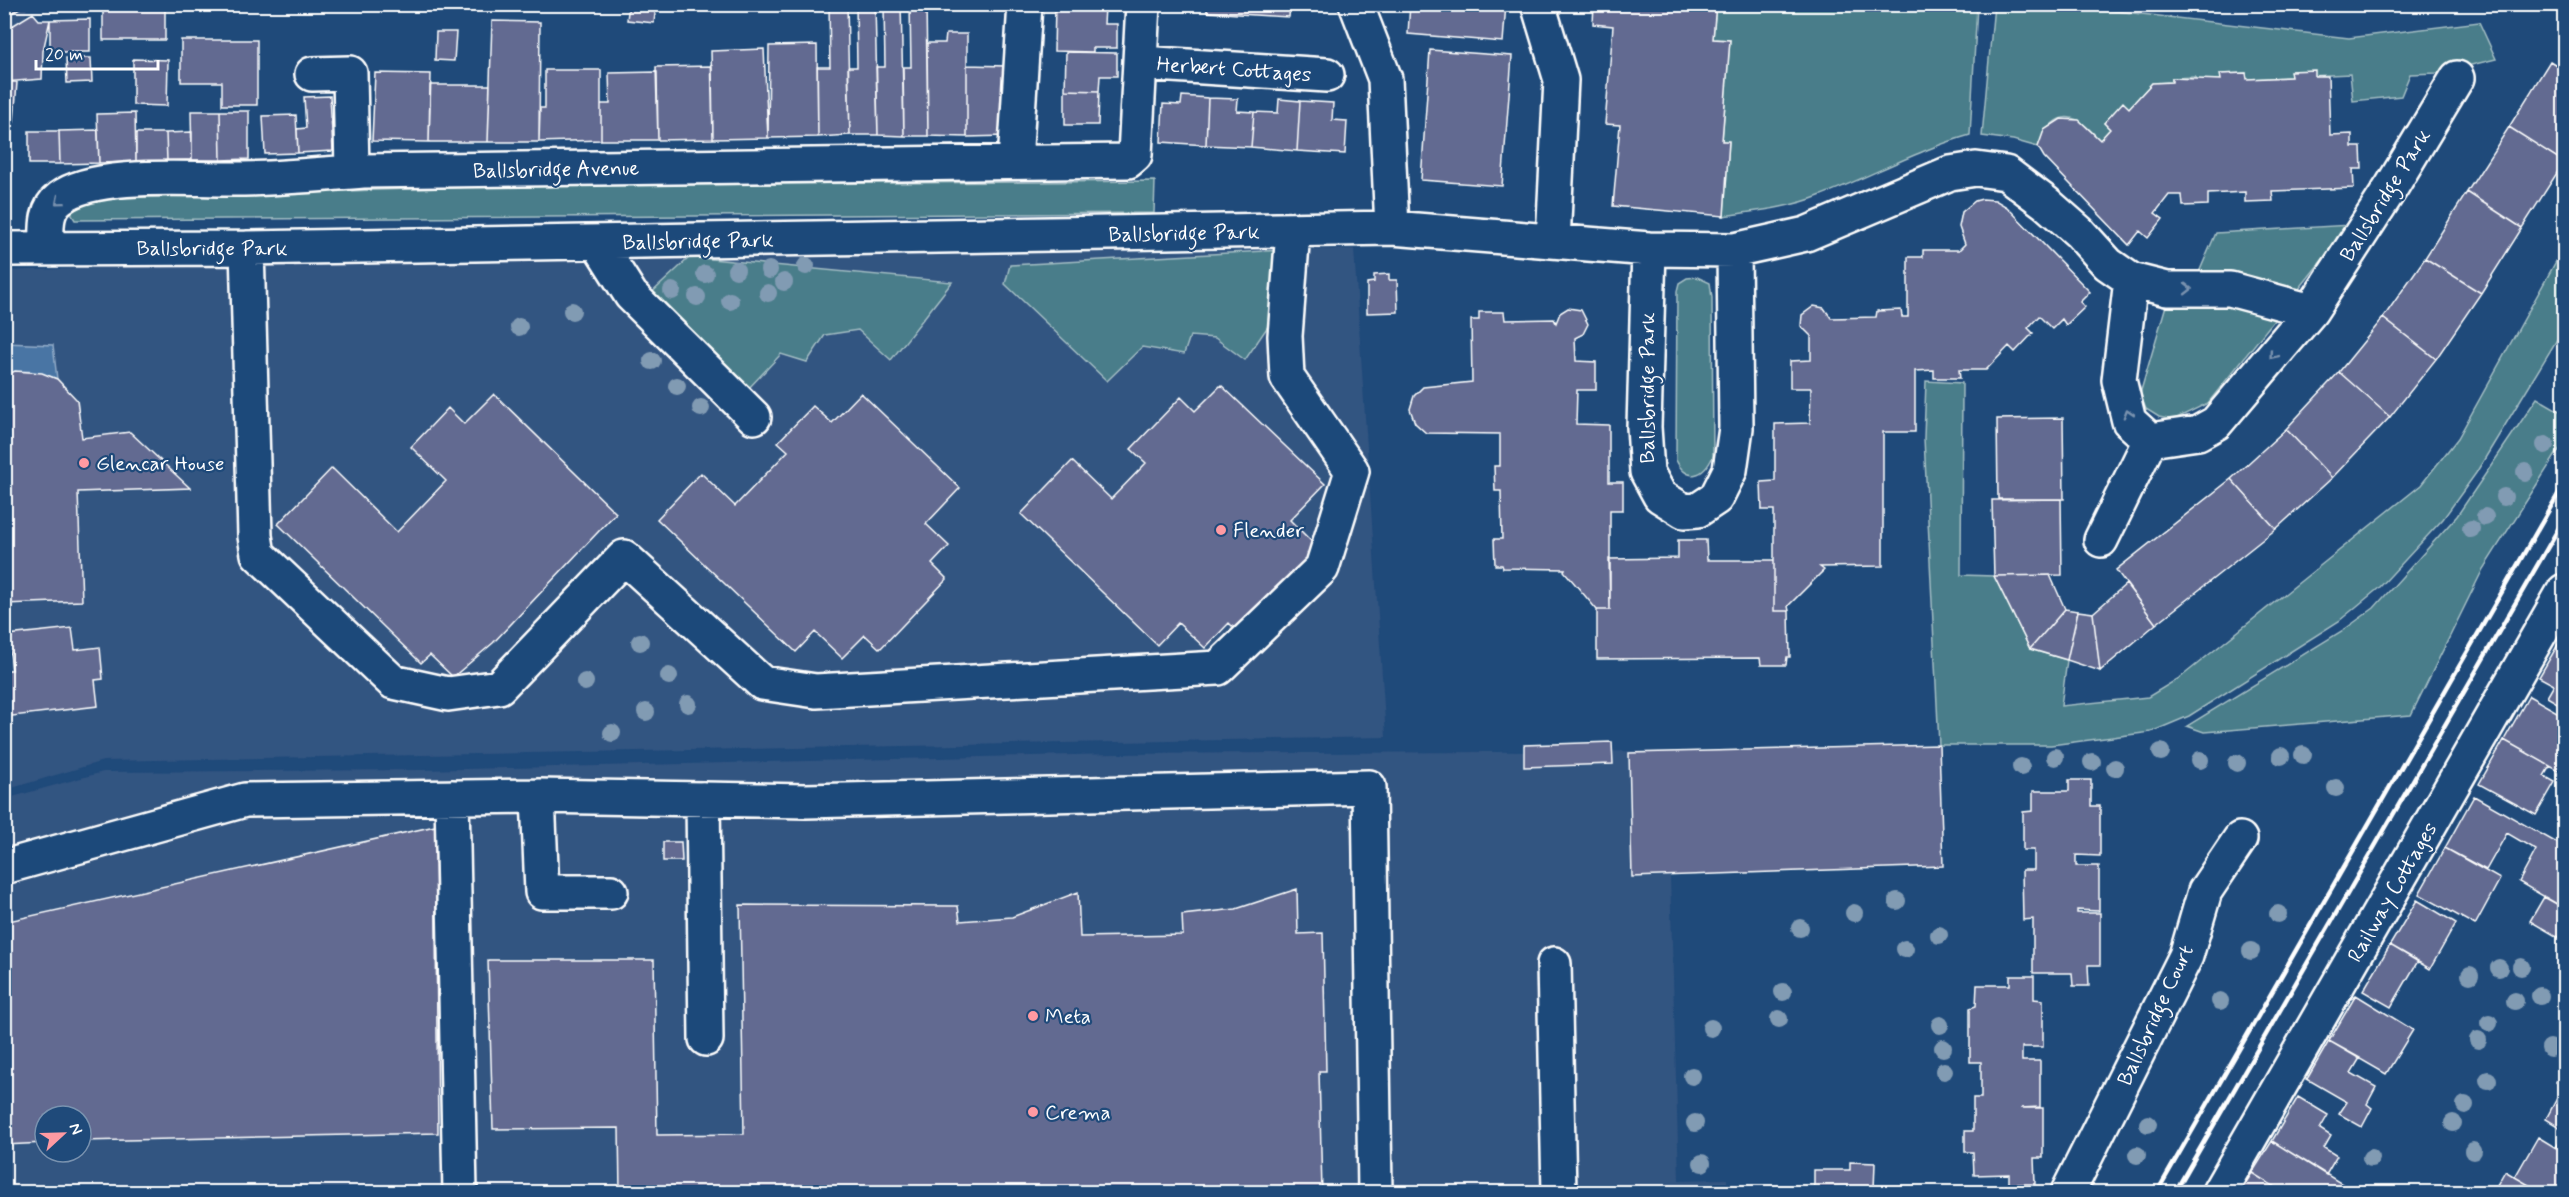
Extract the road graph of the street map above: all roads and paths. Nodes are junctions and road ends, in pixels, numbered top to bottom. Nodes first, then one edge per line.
1 (1024, 4) edge
2 (1143, 4) edge
3 (1356, 4) edge
4 (1539, 4) edge
5 (1141, 63) junction
6 (312, 74) dead end
7 (1327, 75) dead end
8 (2457, 78) dead end
9 (1015, 162) junction
10 (1110, 162) joint
11 (352, 172) junction
12 (1392, 228) junction
13 (1293, 231) junction
14 (1553, 241) junction
15 (598, 243) junction
16 (47, 248) junction
17 (247, 248) junction
18 (4, 249) edge
19 (1649, 249) junction
20 (1734, 250) junction
21 (2131, 280) junction
22 (2311, 310) junction
23 (754, 417) dead end
24 (2150, 440) junction
25 (2101, 540) dead end
26 (2565, 591) edge
27 (538, 796) junction
28 (452, 797) junction
29 (704, 799) junction
30 (2240, 839) dead end
31 (4, 867) edge
32 (611, 892) dead end
33 (1554, 964) dead end
34 (706, 1039) dead end
35 (460, 1192) edge
36 (1375, 1192) edge
37 (1559, 1192) edge
38 (2068, 1192) edge
39 (2219, 1192) edge

1 - 9 street
2 - 5 street, Herbert Cottages
3 - 12 street
4 - 14 street
5 - 7 street, Herbert Cottages
5 - 10 street, Herbert Cottages
6 - 11 street
8 - 22 street, Ballsbridge Park
9 - 10 street, Ballsbridge Avenue
9 - 11 street, Ballsbridge Avenue
11 -> 16 street, Ballsbridge Avenue
12 - 13 street, Ballsbridge Park
12 - 14 street, Ballsbridge Park
13 - 15 street, Ballsbridge Park
13 - 17 street
14 - 19 street, Ballsbridge Park
15 - 17 street, Ballsbridge Park
15 - 23 street
16 - 17 street, Ballsbridge Park
16 - 18 street, Ballsbridge Park
19 - 20 street, Ballsbridge Park
19 - 20 street, Ballsbridge Park
20 - 21 street, Ballsbridge Park
21 -> 22 street, Ballsbridge Park
24 -> 21 street
22 -> 24 street, Ballsbridge Park
24 - 25 street
26 - 39 street, Railway Cottages
27 - 28 street
27 - 29 street
27 - 32 street
28 - 31 street
28 - 35 street
29 - 34 street
29 - 36 street
30 - 38 street, Ballsbridge Court
33 - 37 street

